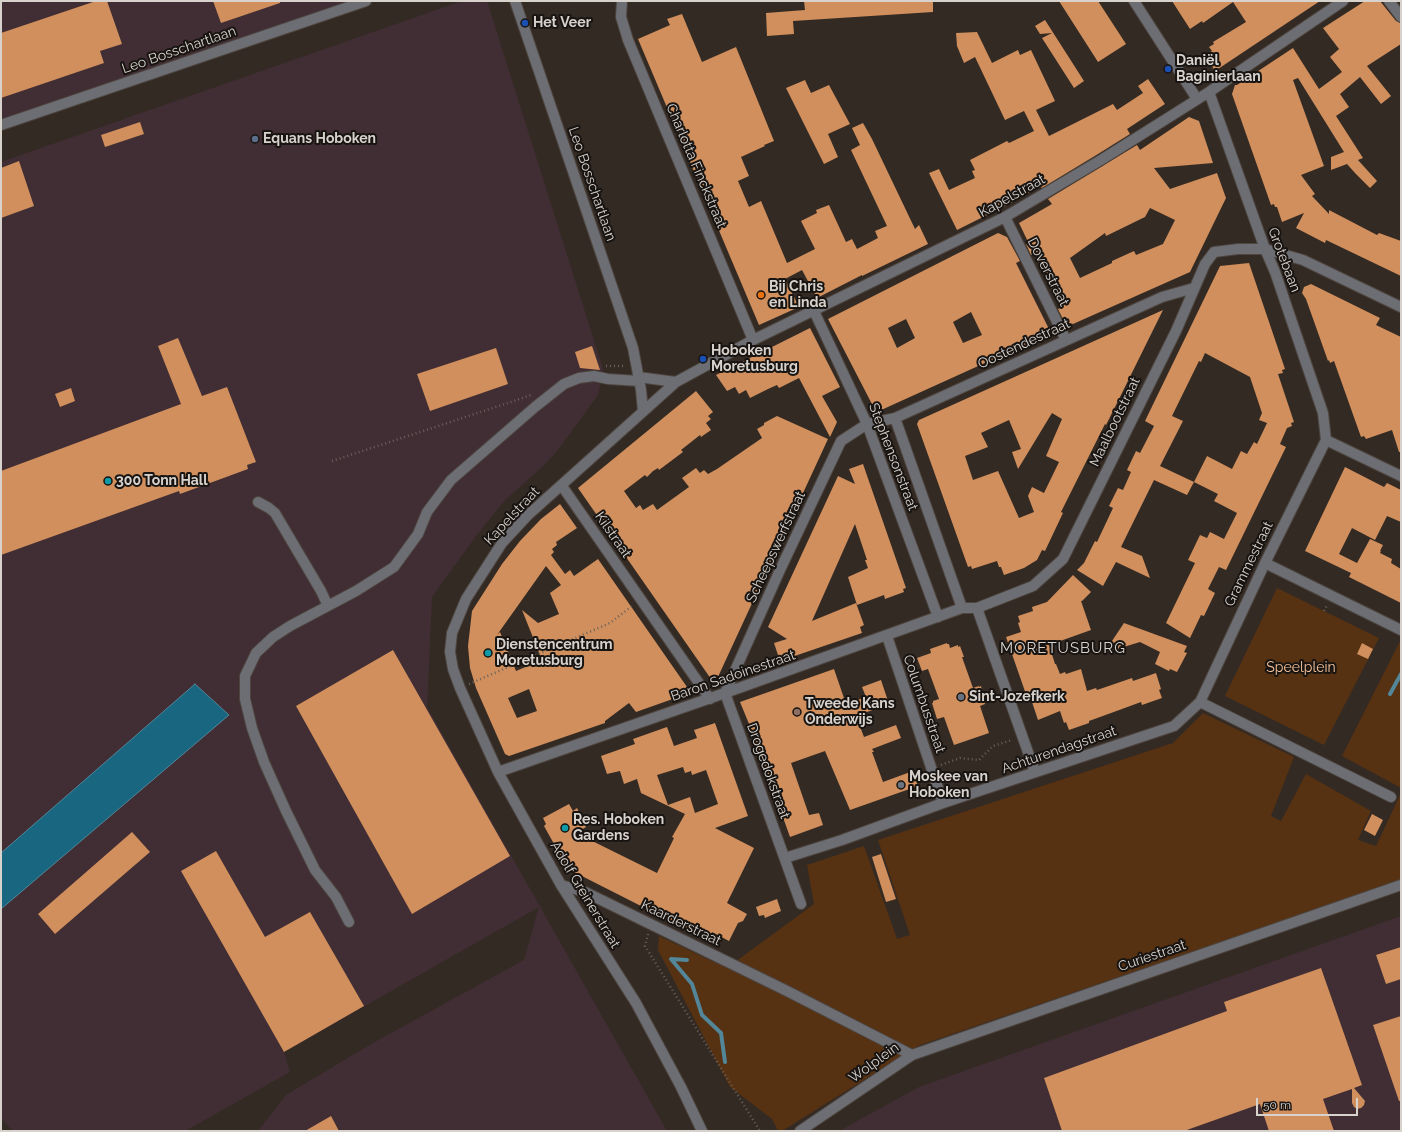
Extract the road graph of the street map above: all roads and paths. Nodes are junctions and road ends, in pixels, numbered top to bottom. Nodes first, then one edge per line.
1 (366, 1) edge
2 (514, 1) edge
3 (622, 1) edge
4 (1134, 1) edge
5 (1343, 1) edge
6 (1389, 1) edge
7 (1401, 17) edge
8 (1209, 92) junction
9 (1197, 99) junction
10 (1, 125) edge
11 (1005, 217) junction
12 (1265, 249) junction
13 (1194, 288) junction
14 (1401, 307) edge
15 (814, 311) junction
16 (753, 340) junction
17 (1066, 340) junction
18 (638, 379) junction
19 (676, 382) junction
20 (528, 396) dead end
21 (643, 411) junction
22 (895, 418) junction
23 (866, 424) junction
24 (1326, 440) junction
25 (332, 461) dead end
26 (1401, 476) edge
27 (562, 486) junction
28 (258, 502) dead end
29 (1265, 562) junction
30 (641, 600) junction
31 (328, 606) junction
32 (962, 608) junction
33 (976, 608) junction
34 (938, 617) junction
35 (1401, 630) edge
36 (887, 636) junction
37 (453, 669) joint
38 (460, 688) junction
39 (725, 694) junction
40 (710, 698) junction
41 (1200, 702) junction
42 (1022, 736) junction
43 (932, 768) junction
44 (498, 772) junction
45 (1035, 772) junction
46 (1391, 797) dead end
47 (943, 803) junction
48 (785, 858) junction
49 (561, 885) junction
50 (1401, 885) edge
51 (802, 904) dead end
52 (349, 922) dead end
53 (650, 924) junction
54 (787, 991) joint
55 (912, 1055) junction
56 (702, 1131) edge
57 (760, 1131) edge
58 (800, 1131) edge

1 - 10 street, Leo Bosschartlaan
2 - 18 street, Leo Bosschartlaan
3 - 16 street, Charlotta Finckstraat
4 - 9 street
5 - 8 street, Kapelstraat
6 - 7 street
8 - 9 street, Kapelstraat
8 - 12 street, Grotebaan
9 - 11 street, Kapelstraat
11 - 15 street, Kapelstraat
11 - 17 street, Doverstraat
12 - 13 street, Maalbootstraat
12 - 14 street
12 - 24 street, Grotebaan
13 - 17 street, Oostendestraat
13 - 33 street, Maalbootstraat
15 - 16 street, Kapelstraat
15 - 23 street, Stephensonstraat
16 - 19 street, Kapelstraat
17 - 22 street, Oostendestraat
18 - 19 street
18 - 21 street
18 - 31 street
19 - 21 street, Kapelstraat
20 - 25 path
21 - 27 street, Kapelstraat
22 - 23 street, Oostendestraat
22 - 32 street, Stephensonstraat
23 - 34 street, Stephensonstraat
23 - 39 street, Scheepswerfstraat
24 - 26 street
24 - 29 street, Grammestraat
27 - 30 street, Kilstraat
27 - 37 street, Kapelstraat
28 - 31 street
29 - 35 street
29 - 41 street, Grammestraat
30 - 38 path
30 - 40 street, Kilstraat
31 - 52 street
32 - 33 street, Baron Sadoinestraat
32 - 34 street, Baron Sadoinestraat
33 - 42 street
34 - 36 street, Baron Sadoinestraat
36 - 39 street, Baron Sadoinestraat
36 - 43 street, Columbusstraat
37 - 38 street, Adolf Greinerstraat
38 - 44 street, Adolf Greinerstraat
39 - 40 street, Baron Sadoinestraat
39 - 48 street, Drogedokstraat
40 - 44 street, Baron Sadoinestraat
41 - 45 street, Achturendagstraat
41 - 46 street
42 - 43 path
42 - 45 street
43 - 47 street, Columbusstraat
44 - 49 street, Adolf Greinerstraat
45 - 47 street, Achturendagstraat
47 - 48 street, Achturendagstraat
48 - 51 street
49 - 53 street, Kaarderstraat
49 - 56 street, Adolf Greinerstraat
50 - 55 street, Curiestraat
53 - 54 street, Kaarderstraat
53 - 57 path
54 - 55 street, Wolplein
55 - 58 street, Wolplein

